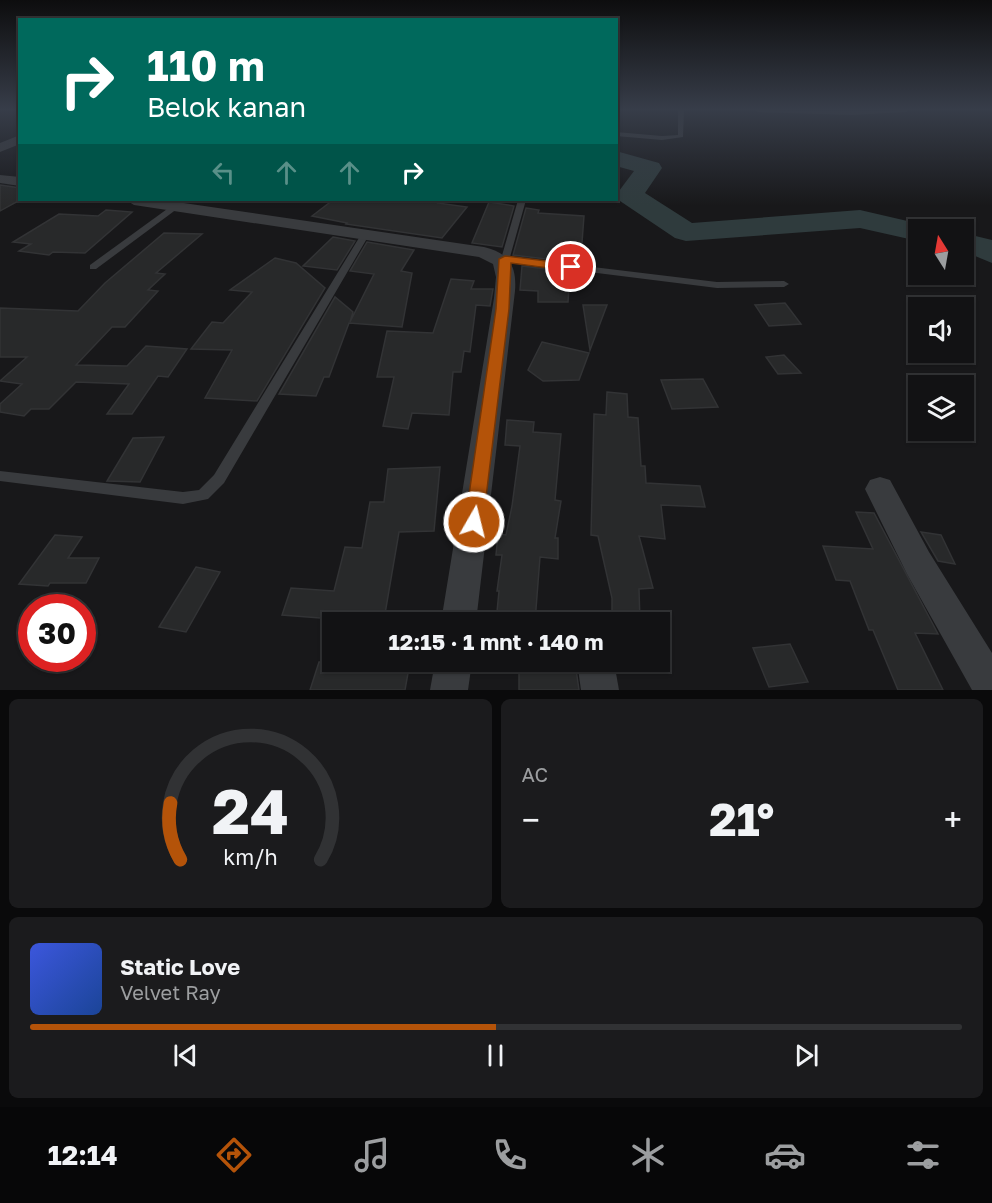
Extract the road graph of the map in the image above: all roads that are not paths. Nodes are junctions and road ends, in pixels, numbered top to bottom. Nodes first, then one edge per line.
1 (0, 178) edge
2 (18, 182) edge
3 (141, 201) edge
4 (522, 201) edge
5 (177, 206) junction
6 (365, 235) junction
7 (504, 262) junction
8 (93, 267) dead end
9 (784, 284) dead end
10 (0, 476) edge
11 (880, 489) dead end
12 (460, 612) edge
13 (452, 672) edge
14 (597, 672) edge
15 (992, 688) edge
16 (449, 690) edge
17 (600, 690) edge

1 - 2 street
3 - 5 street
4 - 7 lane
5 - 6 street
5 - 8 lane
6 - 7 street
6 - 10 lane
7 - 9 lane
7 - 12 street
11 - 15 street
13 - 16 street
14 - 17 street

